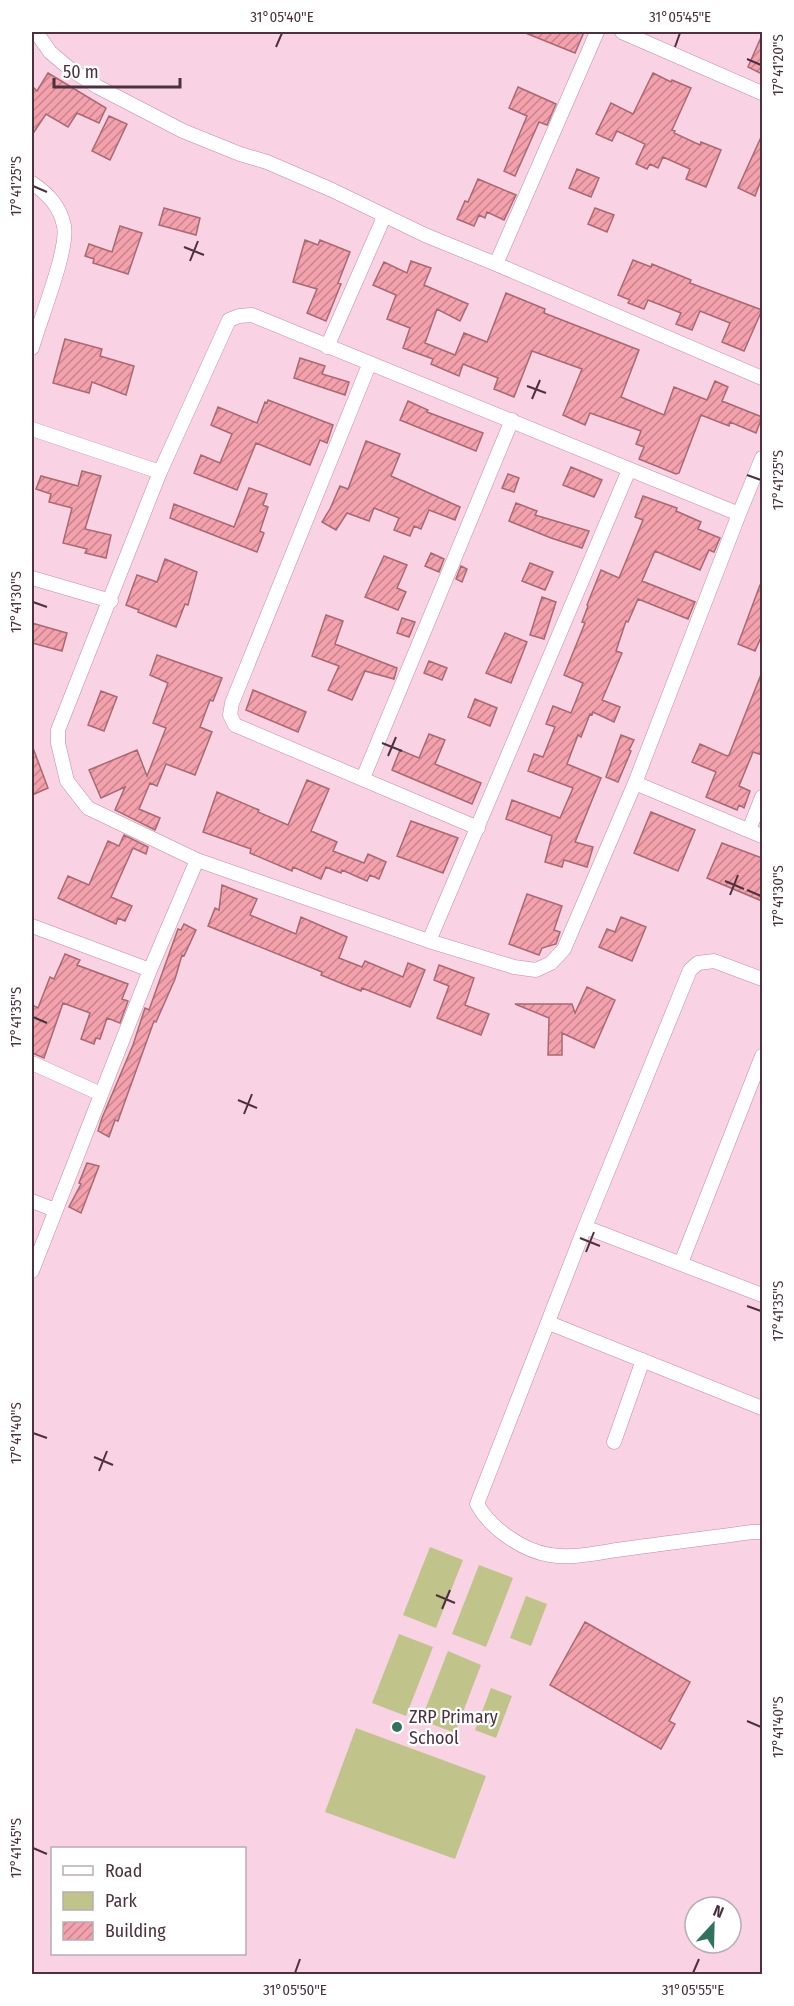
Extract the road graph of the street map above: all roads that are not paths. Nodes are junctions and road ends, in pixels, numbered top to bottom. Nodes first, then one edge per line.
1 (36, 32) edge
2 (597, 32) edge
3 (622, 32) edge
4 (762, 93) edge
5 (32, 183) edge
6 (384, 217) junction
7 (496, 264) junction
8 (327, 347) junction
9 (32, 348) edge
10 (369, 365) junction
11 (762, 378) edge
12 (512, 420) junction
13 (32, 429) edge
14 (762, 458) edge
15 (629, 470) junction
16 (160, 472) junction
17 (739, 514) junction
18 (32, 578) edge
19 (111, 601) junction
20 (363, 778) junction
21 (635, 783) junction
22 (762, 797) edge
23 (478, 828) junction
24 (749, 830) junction
25 (762, 836) edge
26 (197, 860) junction
27 (32, 926) edge
28 (429, 941) junction
29 (150, 970) junction
30 (762, 979) edge
31 (762, 1056) edge
32 (32, 1063) edge
33 (101, 1094) junction
34 (32, 1201) edge
35 (55, 1210) junction
36 (585, 1227) junction
37 (681, 1263) junction
38 (32, 1271) edge
39 (762, 1295) edge
40 (549, 1323) junction
41 (643, 1360) junction
42 (762, 1408) edge
43 (614, 1442) dead end
44 (762, 1532) edge

1 - 6 street
2 - 7 street
3 - 4 street
5 - 9 street
6 - 7 street
6 - 8 street
7 - 11 street
8 - 10 street
8 - 16 street
10 - 12 street
10 - 20 street
12 - 15 street
12 - 20 street
13 - 16 street
14 - 17 street
15 - 17 street
15 - 23 street
16 - 19 street
17 - 21 street
18 - 19 street
19 - 26 street
20 - 23 street
21 - 24 street
21 - 28 street
22 - 24 street
23 - 28 street
24 - 25 street
26 - 28 street
26 - 29 street
27 - 29 street
29 - 33 street
30 - 36 street
31 - 37 street
32 - 33 street
33 - 35 street
34 - 35 street
35 - 38 street
36 - 37 street
36 - 40 street
37 - 39 street
40 - 41 street
40 - 44 street
41 - 42 street
41 - 43 street

